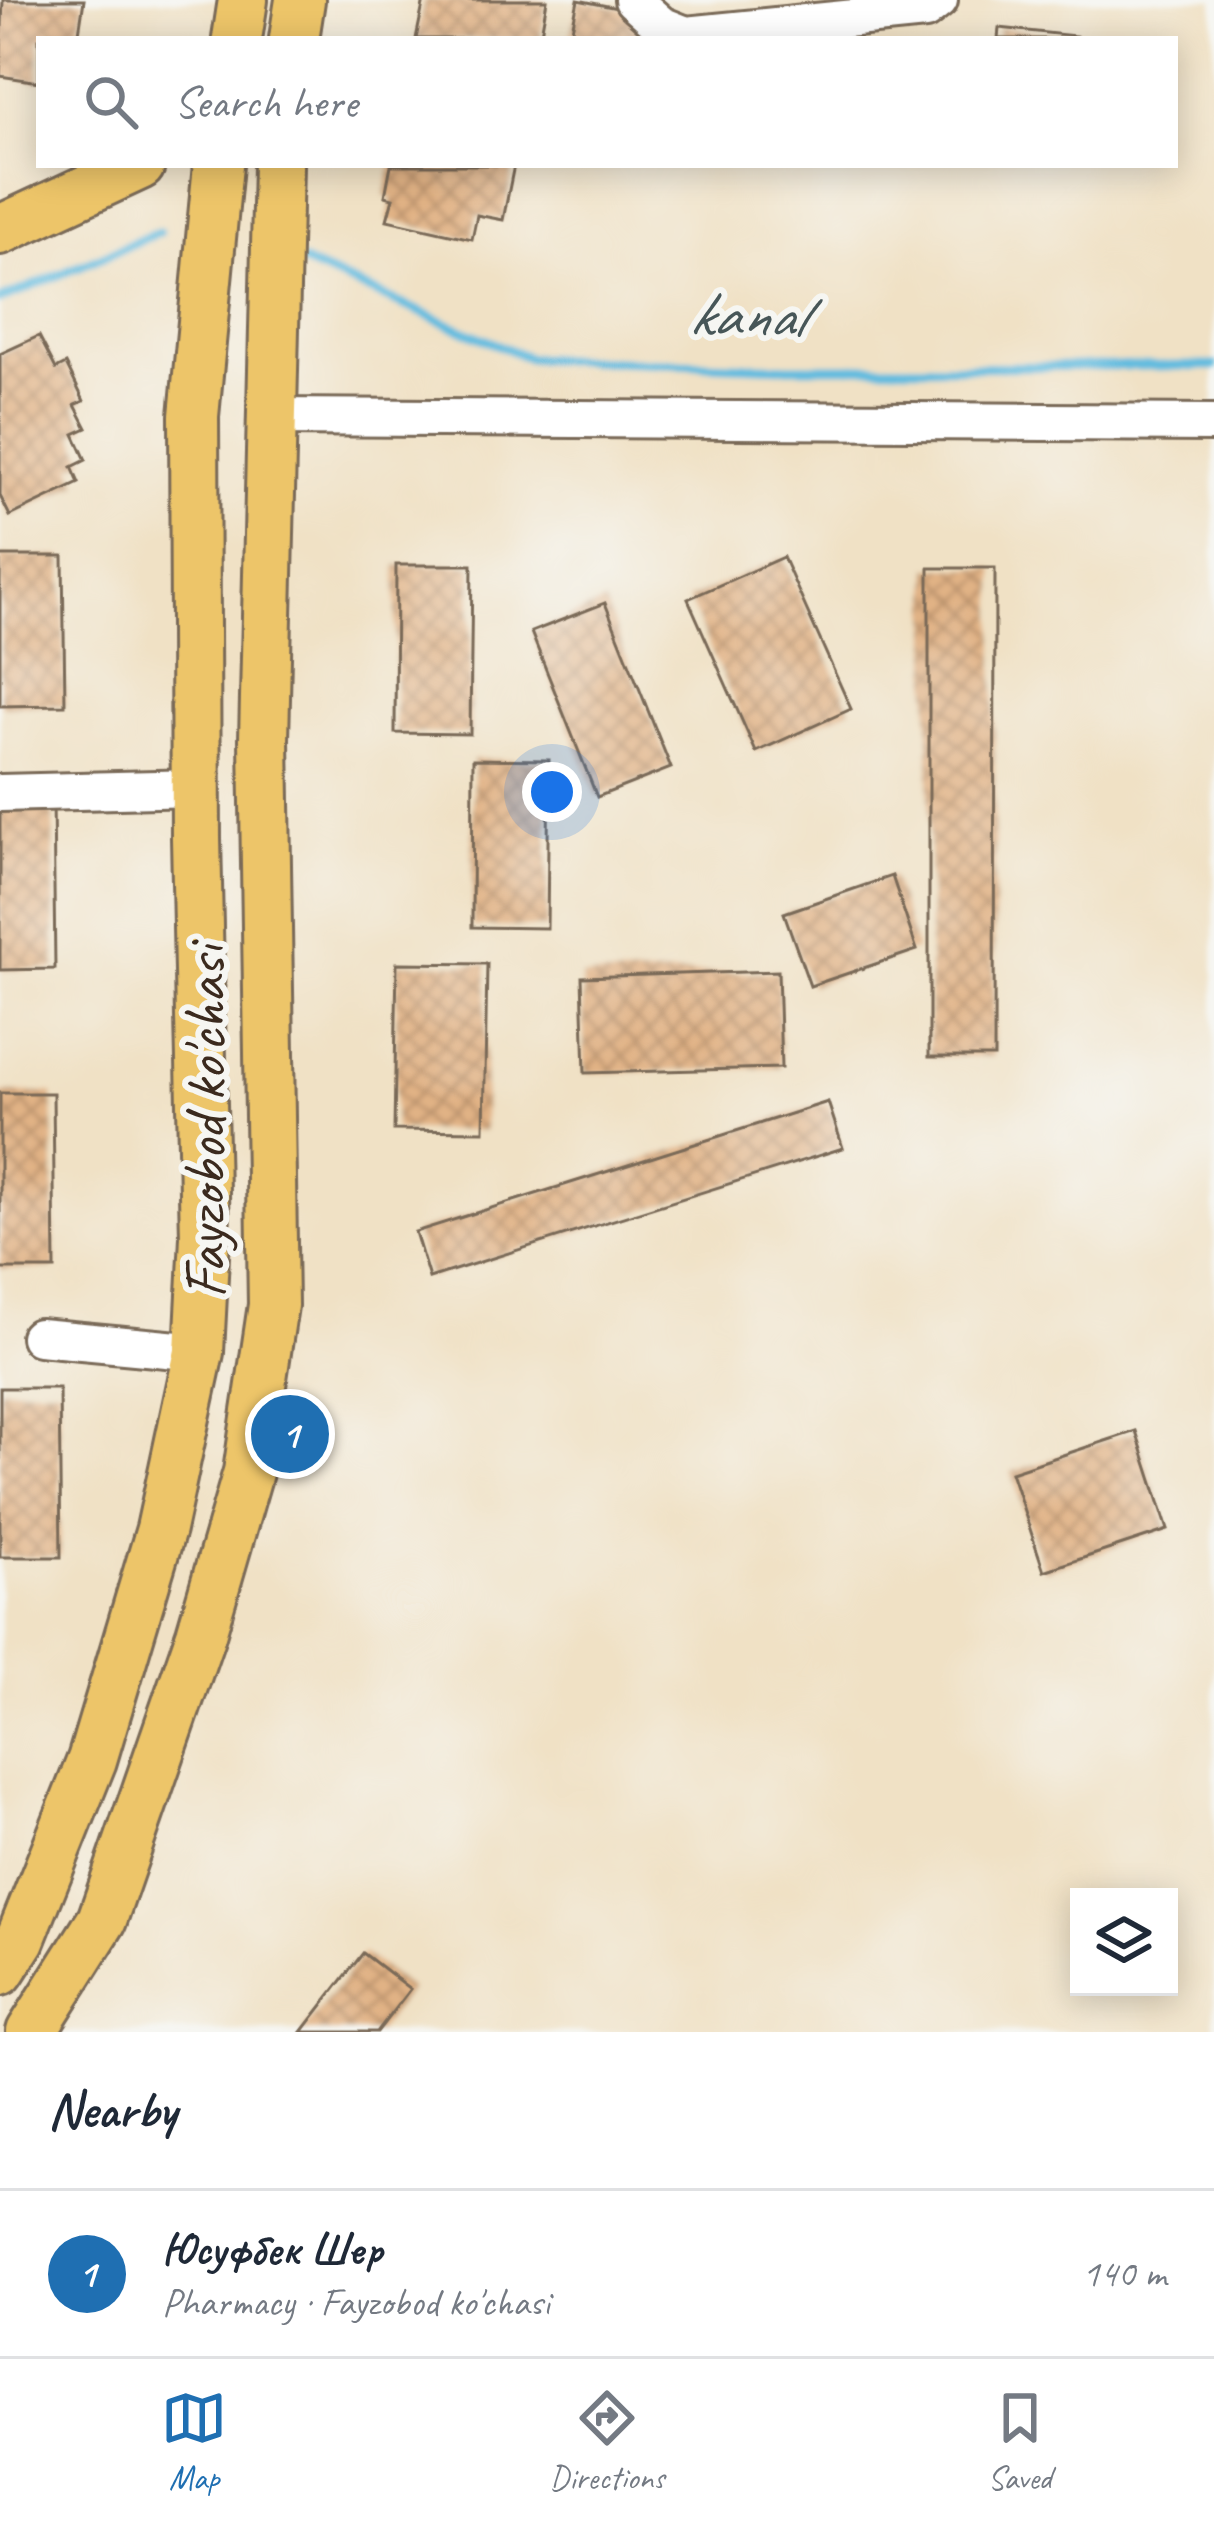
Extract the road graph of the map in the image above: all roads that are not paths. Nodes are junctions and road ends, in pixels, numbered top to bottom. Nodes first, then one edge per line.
1 (243, 0) edge
2 (300, 0) edge
3 (633, 0) edge
4 (939, 0) edge
5 (237, 36) edge
6 (294, 36) edge
7 (134, 168) edge
8 (218, 168) edge
9 (278, 168) edge
10 (0, 230) edge
11 (270, 417) junction
12 (1214, 423) edge
13 (196, 788) junction
14 (0, 793) edge
15 (39, 1337) dead end
16 (199, 1352) junction
17 (7, 1950) edge
18 (31, 2032) edge

1 - 5 main road
2 - 6 main road
3 - 4 street
7 - 10 main road
8 - 13 main road, Fayzobod ko'chasi
9 - 11 main road, Fayzobod ko'chasi
11 - 12 street
11 - 18 main road, Fayzobod ko'chasi
13 - 14 street
13 - 16 main road, Fayzobod ko'chasi
15 - 16 street
16 - 17 main road, Fayzobod ko'chasi

